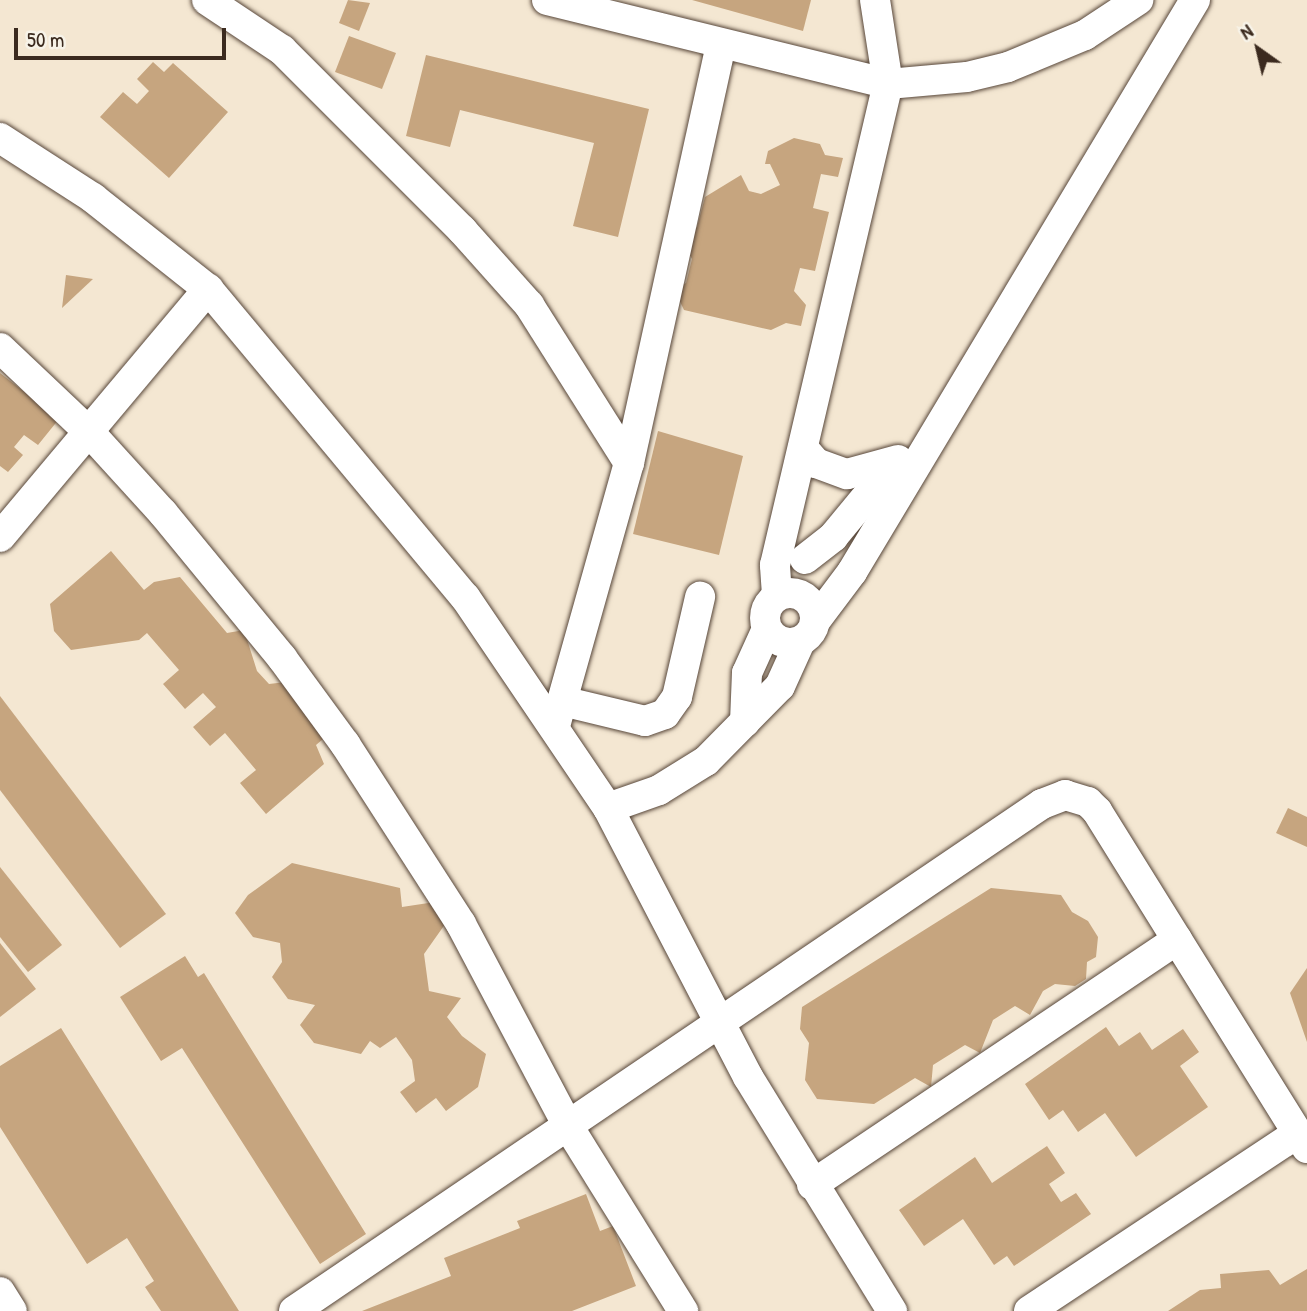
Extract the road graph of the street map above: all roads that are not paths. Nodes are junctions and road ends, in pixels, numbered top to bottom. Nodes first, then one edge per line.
1 (207, 0) edge
2 (547, 0) edge
3 (875, 0) edge
4 (1138, 0) edge
5 (1195, 0) edge
6 (721, 44) junction
7 (888, 84) junction
8 (0, 138) edge
9 (208, 289) junction
10 (0, 348) edge
11 (91, 434) junction
12 (803, 447) junction
13 (909, 457) junction
14 (629, 463) junction
15 (792, 500) junction
16 (0, 537) edge
17 (805, 559) junction
18 (700, 597) dead end
19 (799, 613) junction
20 (558, 713) junction
21 (745, 722) junction
22 (608, 808) junction
23 (1177, 940) junction
24 (722, 1022) junction
25 (568, 1126) junction
26 (1302, 1141) edge
27 (812, 1185) junction
28 (0, 1292) edge
29 (12, 1311) edge
30 (294, 1311) edge
31 (683, 1311) edge
32 (892, 1311) edge
33 (1029, 1311) edge

1 - 14 street
2 - 6 street
3 - 7 street
4 - 7 street
5 - 13 street
6 - 7 street
6 - 14 street
7 - 12 street
8 - 9 street
9 - 11 street
9 - 20 street
10 - 11 street
11 - 16 street
11 - 25 street
12 - 13 street
12 - 15 street
13 - 17 street
13 - 19 street
14 - 20 street
15 - 17 street
15 - 19 street
17 - 19 street
18 - 20 street
19 - 21 street
19 - 21 street
20 - 22 street
21 - 22 street
22 - 24 street
23 - 24 street
23 - 26 street
23 - 27 street
24 - 25 street
24 - 27 street
25 - 30 street
25 - 31 street
26 - 33 street
27 - 32 street
28 - 29 street

